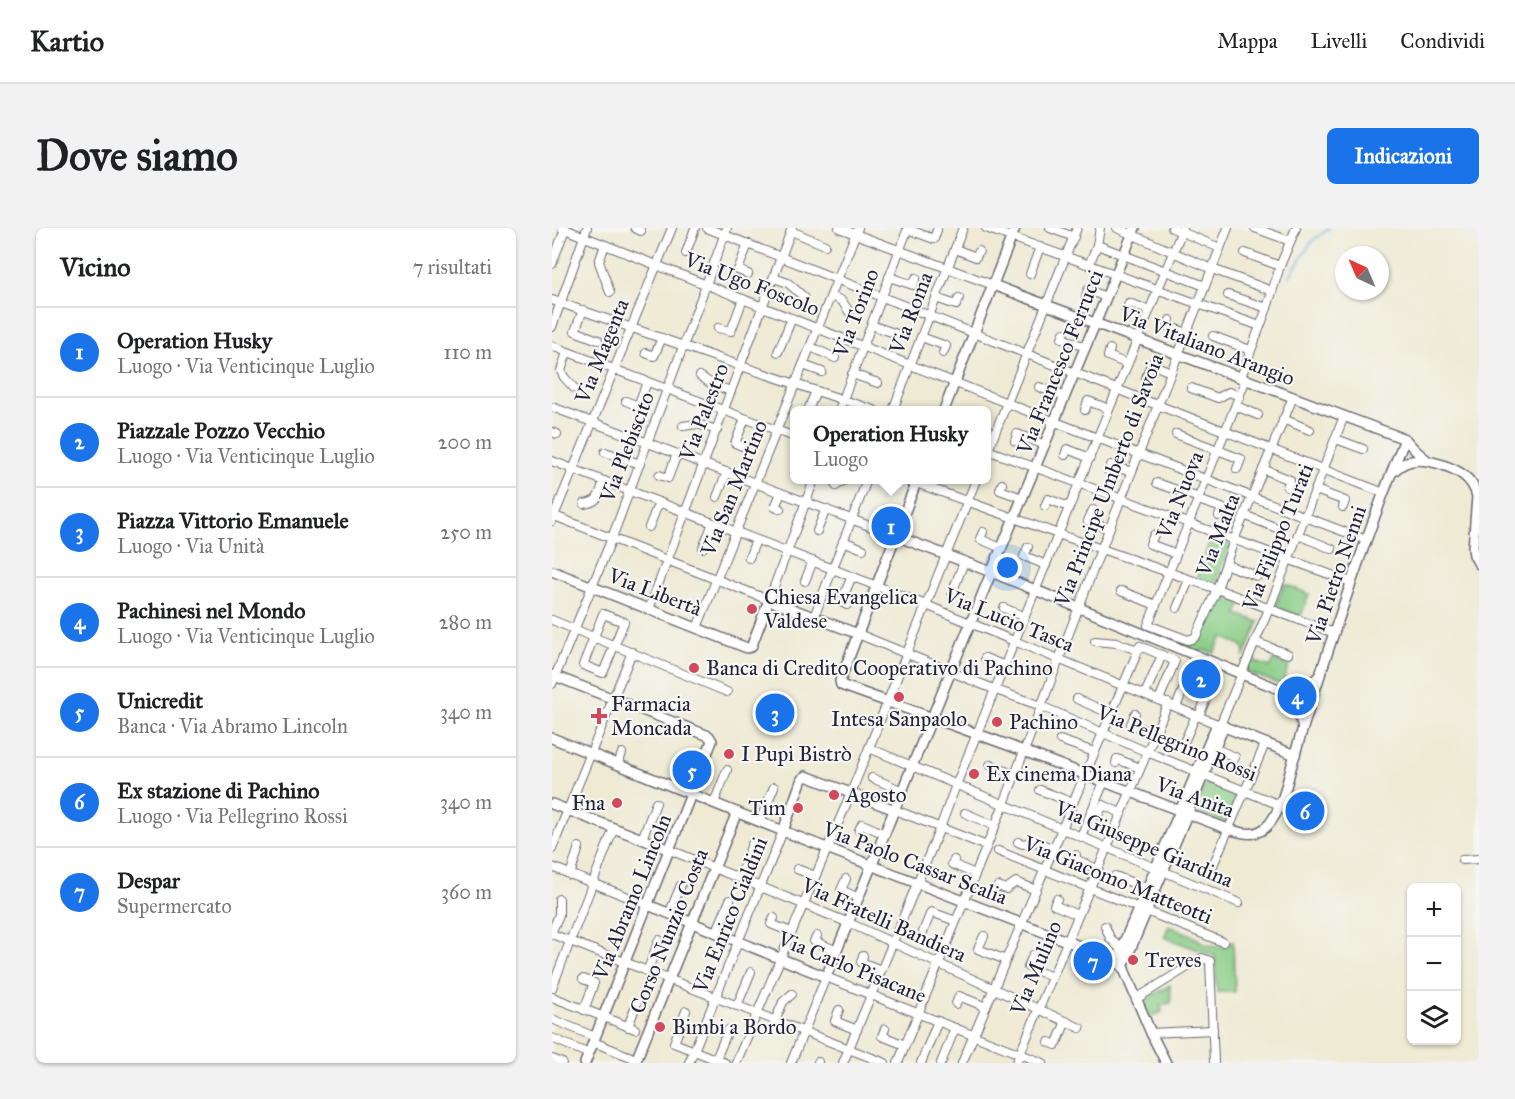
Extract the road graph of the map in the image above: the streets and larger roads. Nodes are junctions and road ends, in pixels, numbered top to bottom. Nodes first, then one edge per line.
1 (587, 228) edge
2 (672, 228) edge
3 (695, 228) edge
4 (707, 228) edge
5 (839, 228) edge
6 (907, 228) edge
7 (963, 228) edge
8 (986, 228) edge
9 (1050, 228) edge
10 (1077, 228) edge
11 (1100, 228) edge
12 (1117, 228) edge
13 (1172, 228) edge
14 (1228, 228) edge
15 (1255, 228) edge
16 (1296, 228) edge
17 (563, 229) edge
18 (791, 230) edge
19 (1182, 230) edge
20 (857, 231) edge
21 (937, 231) dead end
22 (1133, 231) edge
23 (726, 232) edge
24 (1013, 233) edge
25 (584, 237) junction
26 (1074, 237) junction
27 (1290, 241) junction
28 (748, 244) junction
29 (605, 245) junction
30 (825, 245) dead end
31 (1097, 245) junction
32 (1040, 247) junction
33 (1220, 248) junction
34 (955, 249) junction
35 (899, 250) junction
36 (979, 251) dead end
37 (1173, 252) junction
38 (686, 253) dead end
39 (1245, 253) dead end
40 (1123, 255) junction
41 (1066, 256) junction
42 (781, 258) junction
43 (552, 264) edge
44 (656, 265) junction
45 (1089, 265) junction
46 (1280, 266) junction
47 (948, 268) junction
48 (1212, 269) junction
49 (1165, 271) junction
50 (748, 274) dead end
51 (1030, 274) dead end
52 (1115, 275) junction
53 (889, 277) junction
54 (774, 278) junction
55 (916, 278) dead end
56 (837, 280) junction
57 (706, 285) junction
58 (993, 285) junction
59 (1205, 286) junction
60 (1157, 290) junction
61 (1272, 291) junction
62 (610, 292) dead end
63 (1228, 295) dead end
64 (831, 296) junction
65 (1086, 296) dead end
66 (804, 297) dead end
67 (882, 297) junction
68 (1106, 297) junction
69 (936, 298) junction
70 (959, 298) dead end
71 (743, 299) junction
72 (552, 300) edge
73 (561, 303) junction
74 (1198, 304) junction
75 (1047, 305) junction
76 (763, 307) junction
77 (1267, 308) junction
78 (583, 310) junction
79 (1126, 310) dead end
80 (1149, 310) junction
81 (850, 312) dead end
82 (929, 316) junction
83 (792, 318) junction
84 (1170, 320) dead end
85 (1095, 323) junction
86 (871, 325) junction
87 (1260, 326) junction
88 (552, 327) edge
89 (630, 327) junction
90 (718, 328) dead end
91 (818, 329) junction
92 (1064, 333) dead end
93 (1187, 333) junction
94 (974, 334) junction
95 (900, 335) dead end
96 (1213, 336) dead end
97 (921, 337) junction
98 (662, 338) junction
99 (1137, 339) junction
100 (598, 340) dead end
101 (552, 346) edge
102 (684, 346) junction
103 (863, 346) junction
104 (810, 347) junction
105 (1085, 347) junction
106 (1110, 349) dead end
107 (1250, 350) junction
108 (567, 352) junction
109 (778, 352) dead end
110 (646, 353) dead end
111 (943, 353) dead end
112 (1178, 354) junction
113 (1027, 355) junction
114 (835, 358) dead end
115 (1127, 364) junction
116 (803, 365) junction
117 (910, 365) junction
118 (741, 366) junction
119 (613, 369) junction
120 (822, 372) dead end
121 (1171, 372) junction
122 (1075, 373) junction
123 (852, 374) junction
124 (700, 376) dead end
125 (1146, 378) dead end
126 (1244, 378) junction
127 (648, 382) junction
128 (955, 382) junction
129 (878, 383) dead end
130 (796, 384) junction
131 (1039, 387) dead end
132 (574, 388) dead end
133 (1191, 388) dead end
134 (668, 390) junction
135 (1117, 390) junction
136 (731, 391) junction
137 (816, 391) junction
138 (1240, 396) junction
139 (1293, 397) junction
140 (1065, 398) junction
141 (843, 400) junction
142 (626, 401) dead end
143 (1007, 403) junction
144 (1158, 405) junction
145 (810, 406) edge
146 (841, 406) edge
147 (860, 406) edge
148 (895, 406) edge
149 (946, 406) edge
150 (1236, 406) junction
151 (552, 407) edge
152 (1109, 409) junction
153 (1085, 410) dead end
154 (724, 411) junction
155 (1258, 415) dead end
156 (1344, 416) junction
157 (745, 419) junction
158 (1283, 419) junction
159 (592, 422) junction
160 (1055, 422) junction
161 (683, 426) dead end
162 (717, 430) junction
163 (1310, 430) dead end
164 (777, 431) junction
165 (1225, 432) junction
166 (1176, 434) dead end
167 (790, 435) edge
168 (1098, 438) junction
169 (1336, 439) junction
170 (1405, 439) junction
171 (991, 441) edge
172 (1015, 441) dead end
173 (648, 443) junction
174 (1045, 445) junction
175 (745, 447) dead end
176 (1271, 449) junction
177 (1363, 449) dead end
178 (1218, 450) junction
179 (605, 452) dead end
180 (991, 452) edge
181 (677, 454) junction
182 (1138, 454) junction
183 (1065, 455) dead end
184 (1089, 458) junction
185 (552, 461) edge
186 (1428, 461) junction
187 (640, 464) junction
188 (704, 464) junction
189 (1036, 468) junction
190 (574, 469) junction
191 (1237, 469) dead end
192 (1263, 469) junction
193 (1324, 470) junction
194 (727, 472) junction
195 (1109, 472) dead end
196 (1131, 472) junction
197 (659, 475) dead end
198 (1390, 476) junction
199 (1206, 480) junction
200 (604, 481) junction
201 (1079, 483) junction
202 (1157, 483) dead end
203 (755, 484) junction
204 (813, 484) edge
205 (839, 484) edge
206 (865, 484) edge
207 (913, 484) edge
208 (922, 484) edge
209 (974, 484) edge
210 (1002, 484) dead end
211 (836, 486) dead end
212 (1287, 487) dead end
213 (1316, 490) junction
214 (630, 491) junction
215 (781, 493) junction
216 (1384, 493) junction
217 (1252, 496) junction
218 (717, 497) dead end
219 (1022, 498) junction
220 (1122, 498) junction
221 (1198, 499) junction
222 (968, 501) junction
223 (658, 502) junction
224 (806, 502) junction
225 (584, 504) dead end
226 (1045, 506) dead end
227 (1070, 507) junction
228 (1343, 507) dead end
229 (780, 509) dead end
230 (826, 509) junction
231 (1093, 510) dead end
232 (686, 513) junction
233 (1244, 515) junction
234 (1219, 516) dead end
235 (553, 517) edge
236 (1305, 517) junction
237 (1014, 518) junction
238 (852, 519) junction
239 (713, 523) junction
240 (1188, 523) junction
241 (650, 527) dead end
242 (1276, 528) dead end
243 (1109, 529) junction
244 (817, 531) dead end
245 (983, 531) dead end
246 (736, 532) junction
247 (1058, 534) junction
248 (1154, 535) dead end
249 (1298, 535) junction
250 (896, 536) junction
251 (612, 538) junction
252 (756, 540) junction
253 (1234, 540) junction
254 (1366, 540) junction
255 (843, 542) junction
256 (1028, 547) dead end
257 (704, 548) dead end
258 (1001, 548) junction
259 (863, 549) dead end
260 (1101, 549) junction
261 (1332, 549) dead end
262 (787, 552) junction
263 (1176, 554) junction
264 (947, 555) junction
265 (749, 558) dead end
266 (1289, 559) junction
267 (668, 560) junction
268 (813, 561) junction
269 (964, 562) junction
270 (1479, 564) edge
271 (1046, 565) junction
272 (1227, 565) junction
273 (832, 569) junction
274 (552, 571) edge
275 (991, 572) junction
276 (1168, 573) junction
277 (852, 576) junction
278 (1257, 576) dead end
279 (717, 579) junction
280 (1189, 580) junction
281 (805, 582) dead end
282 (1351, 582) junction
283 (876, 586) junction
284 (591, 587) junction
285 (1217, 589) junction
286 (1035, 591) junction
287 (1121, 591) dead end
288 (952, 593) dead end
289 (769, 600) junction
290 (847, 605) dead end
291 (926, 606) junction
292 (1156, 606) junction
293 (1004, 608) dead end
294 (1078, 608) junction
295 (1177, 608) dead end
296 (649, 609) junction
297 (1269, 609) junction
298 (814, 617) junction
299 (1025, 617) junction
300 (552, 620) edge
301 (970, 623) junction
302 (1148, 625) joint
303 (697, 628) junction
304 (574, 629) junction
305 (1334, 633) junction
306 (858, 634) junction
307 (594, 637) junction
308 (1015, 641) junction
309 (1095, 641) dead end
310 (1255, 642) junction
311 (615, 645) junction
312 (1139, 648) junction
313 (632, 652) junction
314 (906, 654) junction
315 (1288, 654) dead end
316 (1162, 655) junction
317 (985, 658) dead end
318 (1060, 659) junction
319 (1005, 666) junction
320 (951, 672) junction
321 (1320, 675) junction
322 (553, 678) edge
323 (1123, 685) junction
324 (996, 690) junction
325 (1281, 690) junction
326 (727, 692) dead end
327 (1145, 694) junction
328 (613, 698) junction
329 (1077, 699) dead end
330 (1159, 700) junction
331 (888, 701) junction
332 (1172, 705) junction
333 (1041, 706) junction
334 (1111, 714) junction
335 (1135, 714) dead end
336 (1197, 716) junction
337 (932, 718) junction
338 (1220, 725) junction
339 (1303, 727) junction
340 (1103, 733) junction
341 (977, 734) junction
342 (1155, 735) junction
343 (552, 738) edge
344 (1060, 740) dead end
345 (1185, 740) dead end
346 (1265, 744) junction
347 (1211, 747) junction
348 (869, 748) junction
349 (1024, 752) junction
350 (1094, 752) junction
351 (1147, 752) junction
352 (590, 753) junction
353 (622, 753) dead end
354 (1295, 755) junction
355 (1116, 763) dead end
356 (1231, 764) dead end
357 (618, 765) junction
358 (990, 765) dead end
359 (912, 766) junction
360 (1140, 768) junction
361 (727, 770) dead end
362 (1201, 772) junction
363 (1015, 775) junction
364 (1085, 775) junction
365 (872, 778) dead end
366 (1104, 782) junction
367 (956, 785) junction
368 (774, 787) dead end
369 (1040, 790) dead end
370 (1245, 790) junction
371 (903, 791) junction
372 (1130, 792) junction
373 (692, 794) junction
374 (851, 794) junction
375 (1073, 802) junction
376 (656, 803) dead end
377 (714, 803) junction
378 (1275, 803) junction
379 (552, 804) edge
380 (1004, 804) junction
381 (568, 810) junction
382 (895, 810) junction
383 (737, 812) junction
384 (1092, 812) junction
385 (965, 813) dead end
386 (1121, 813) junction
387 (1184, 813) junction
388 (760, 821) junction
389 (995, 826) junction
390 (615, 828) junction
391 (940, 828) junction
392 (1264, 828) joint
393 (1062, 829) junction
394 (1228, 829) junction
395 (859, 830) dead end
396 (783, 831) junction
397 (885, 834) junction
398 (1081, 836) junction
399 (642, 839) junction
400 (1018, 842) dead end
401 (752, 844) dead end
402 (987, 846) junction
403 (579, 847) dead end
404 (1107, 847) junction
405 (828, 848) junction
406 (552, 849) edge
407 (1054, 849) junction
408 (670, 850) junction
409 (998, 851) dead end
410 (1076, 855) dead end
411 (1479, 859) edge
412 (954, 860) dead end
413 (1462, 860) dead end
414 (872, 865) junction
415 (552, 867) edge
416 (714, 867) junction
417 (797, 869) dead end
418 (1044, 869) junction
419 (1097, 869) junction
420 (1160, 870) junction
421 (1211, 870) dead end
422 (975, 874) junction
423 (570, 875) junction
424 (815, 876) junction
425 (1115, 876) dead end
426 (739, 878) junction
427 (846, 879) dead end
428 (918, 883) junction
429 (593, 884) junction
430 (681, 885) dead end
431 (760, 886) junction
432 (998, 886) dead end
433 (1089, 888) junction
434 (1035, 890) junction
435 (1151, 890) junction
436 (859, 898) junction
437 (559, 899) dead end
438 (730, 900) dead end
439 (964, 902) junction
440 (804, 903) junction
441 (1239, 903) dead end
442 (648, 905) junction
443 (1054, 906) dead end
444 (1143, 910) junction
445 (669, 914) junction
446 (1078, 915) junction
447 (774, 918) dead end
448 (956, 921) junction
449 (692, 923) junction
450 (849, 923) junction
451 (1021, 924) junction
452 (1105, 926) dead end
453 (791, 932) junction
454 (923, 932) dead end
455 (552, 933) edge
456 (716, 933) junction
457 (817, 936) dead end
458 (984, 936) dead end
459 (659, 940) dead end
460 (570, 941) junction
461 (738, 941) junction
462 (893, 942) junction
463 (1067, 942) junction
464 (1223, 942) dead end
465 (1121, 950) junction
466 (837, 951) junction
467 (1033, 955) dead end
468 (863, 956) dead end
469 (780, 958) junction
470 (1006, 960) junction
471 (625, 963) junction
472 (939, 963) junction
473 (1120, 964) junction
474 (881, 970) junction
475 (647, 972) junction
476 (751, 972) dead end
477 (826, 977) junction
478 (1052, 977) junction
479 (583, 979) dead end
480 (669, 980) junction
481 (552, 988) edge
482 (993, 989) junction
483 (792, 994) dead end
484 (871, 995) junction
485 (552, 997) edge
486 (716, 998) junction
487 (1136, 999) junction
488 (637, 1002) dead end
489 (956, 1004) dead end
490 (737, 1006) junction
491 (986, 1007) junction
492 (1038, 1008) junction
493 (584, 1010) junction
494 (839, 1010) dead end
495 (687, 1011) dead end
496 (918, 1013) junction
497 (757, 1014) junction
498 (603, 1017) junction
499 (552, 1019) edge
500 (775, 1021) junction
501 (938, 1021) junction
502 (1066, 1021) junction
503 (955, 1028) junction
504 (1080, 1028) dead end
505 (885, 1029) dead end
506 (728, 1030) dead end
507 (857, 1030) junction
508 (1213, 1030) junction
509 (804, 1032) junction
510 (1151, 1033) junction
511 (974, 1035) junction
512 (552, 1038) edge
513 (594, 1039) junction
514 (1049, 1042) dead end
515 (905, 1045) junction
516 (849, 1049) junction
517 (694, 1051) junction
518 (1020, 1054) junction
519 (587, 1058) edge
520 (552, 1059) edge
521 (716, 1059) junction
522 (633, 1060) edge
523 (562, 1063) edge
524 (689, 1063) edge
525 (725, 1063) edge
526 (736, 1063) edge
527 (791, 1063) edge
528 (843, 1063) edge
529 (885, 1063) edge
530 (898, 1063) edge
531 (921, 1063) edge
532 (941, 1063) edge
533 (962, 1063) edge
534 (1016, 1063) edge
535 (1043, 1063) edge
536 (1167, 1063) edge
537 (1214, 1063) edge

1 - 25 street
2 - 44 street, Via Magenta
3 - 38 street
4 - 23 street
5 - 20 street, Via Vitaliano Arangio
6 - 21 street
6 - 35 street, Via Torino
7 - 34 street, Via Roma
8 - 24 street
9 - 26 street
10 - 26 street
11 - 31 street
12 - 22 street
13 - 19 street
14 - 33 street, Via Principe Umberto di Savoia
15 - 27 street
16 - 27 street, Via Nuova
17 - 25 street, Via Ugo Foscolo
17 - 43 street
18 - 30 street
18 - 42 street, Via Palestro
19 - 33 street
19 - 37 street
20 - 35 street, Via Vitaliano Arangio
20 - 56 street, Via San Martino
22 - 37 street
22 - 40 street, Via Francesco Ferrucci
23 - 28 street
23 - 57 street, Via Plebiscito
24 - 32 street
24 - 58 street
25 - 29 street, Via Ugo Foscolo
25 - 73 street
26 - 41 street
27 - 46 street, Via Nuova
28 - 42 street
28 - 50 street
29 - 44 street, Via Ugo Foscolo
29 - 62 street
31 - 40 street
31 - 45 street
32 - 41 street
32 - 51 street
33 - 48 street, Via Principe Umberto di Savoia
34 - 36 street
34 - 47 street, Via Roma
35 - 47 street, Via Vitaliano Arangio
35 - 53 street, Via Torino
37 - 48 street
37 - 49 street
39 - 46 street
40 - 49 street
40 - 52 street, Via Francesco Ferrucci
41 - 45 street
41 - 75 street
42 - 54 street, Via Palestro
42 - 56 street
44 - 57 street, Via Ugo Foscolo
44 - 89 street, Via Magenta
45 - 52 street
46 - 61 street, Via Nuova
47 - 58 street, Via Vitaliano Arangio
47 - 69 street, Via Roma
48 - 59 street, Via Principe Umberto di Savoia
48 - 61 street
49 - 59 street
49 - 60 street
52 - 60 street
52 - 68 street, Via Francesco Ferrucci
53 - 55 street
53 - 67 street, Via Torino
54 - 66 street
54 - 76 street, Via Palestro
56 - 64 street, Via San Martino
56 - 67 street
57 - 71 street, Via Ugo Foscolo
57 - 102 street, Via Plebiscito
58 - 75 street, Via Vitaliano Arangio
58 - 94 street
59 - 74 street, Via Principe Umberto di Savoia
60 - 74 street
60 - 80 street
61 - 77 street, Via Nuova
63 - 77 street
64 - 81 street
64 - 91 street, Via San Martino
65 - 68 street
67 - 82 street
67 - 86 street, Via Torino
68 - 85 street, Via Francesco Ferrucci
69 - 70 street
69 - 82 street, Via Roma
71 - 76 street, Via Ugo Foscolo
71 - 90 street
72 - 73 street
73 - 78 street
73 - 88 street
74 - 87 street
74 - 93 street, Via Principe Umberto di Savoia
75 - 85 street, Via Vitaliano Arangio
75 - 113 street
76 - 83 street, Via Ugo Foscolo
76 - 118 street, Via Palestro
77 - 87 street, Via Nuova
78 - 89 street
78 - 100 street
79 - 80 street
80 - 99 street
82 - 94 street
82 - 97 street, Via Roma
83 - 91 street, Via Ugo Foscolo
83 - 109 street
84 - 93 street
85 - 99 street, Via Vitaliano Arangio
85 - 105 street, Via Francesco Ferrucci
86 - 95 street
86 - 103 street, Via Torino
87 - 107 street, Via Nuova
89 - 98 street
89 - 119 street, Via Magenta
91 - 103 street, Via Ugo Foscolo
91 - 104 street, Via San Martino
92 - 105 street
93 - 112 street, Via Principe Umberto di Savoia
94 - 113 street
94 - 128 street
96 - 107 street
97 - 111 street
97 - 117 street, Via Roma
98 - 102 street
98 - 110 street
99 - 112 street, Via Vitaliano Arangio
99 - 115 street
101 - 108 street
102 - 118 street
102 - 134 street, Via Plebiscito
103 - 117 street, Via Ugo Foscolo
103 - 123 street, Via Torino
104 - 114 street
104 - 116 street, Via San Martino
105 - 122 street, Via Francesco Ferrucci
106 - 115 street
107 - 126 street, Via Nuova
108 - 119 street
108 - 132 street
112 - 121 street, Via Principe Umberto di Savoia
112 - 126 street, Via Vitaliano Arangio
113 - 122 street
113 - 143 street
115 - 135 street
116 - 120 street
116 - 130 street, Via San Martino
117 - 128 street, Via Ugo Foscolo
117 - 148 street, Via Roma
118 - 130 street
118 - 136 street, Via Palestro
119 - 127 street
119 - 159 street, Via Magenta
121 - 125 street
121 - 144 street, Via Principe Umberto di Savoia
122 - 135 street
122 - 140 street, Via Francesco Ferrucci
123 - 129 street
123 - 141 street, Via Torino
124 - 136 street
126 - 138 street, Via Nuova
126 - 139 street, Via Vitaliano Arangio
127 - 134 street
127 - 142 street
128 - 143 street, Via Ugo Foscolo
128 - 149 street
130 - 137 street
130 - 164 street, Via San Martino
131 - 140 street
133 - 138 street
134 - 154 street
134 - 173 street, Via Plebiscito
135 - 144 street
135 - 152 street
136 - 154 street, Via Palestro
137 - 141 street
137 - 145 street
138 - 150 street, Via Nuova
139 - 156 street, Via Vitaliano Arangio
139 - 158 street, Via Malta
140 - 160 street, Via Francesco Ferrucci
141 - 146 street, Via Torino
141 - 147 street
143 - 160 street, Via Ugo Foscolo
143 - 171 street
144 - 165 street
144 - 182 street, Via Principe Umberto di Savoia
150 - 155 street
150 - 165 street, Via Nuova
151 - 159 street
152 - 153 street
152 - 168 street
154 - 157 street
154 - 162 street, Via Palestro
156 - 169 street, Via Filippo Turati
156 - 170 street, Via Vitaliano Arangio
157 - 164 street
157 - 175 street
158 - 163 street
158 - 176 street, Via Malta
159 - 173 street
159 - 190 street, Via Magenta
160 - 168 street, Via Ugo Foscolo
160 - 174 street, Via Francesco Ferrucci
161 - 162 street
162 - 188 street, Via Palestro
164 - 167 street
164 - 203 street, Via San Martino
165 - 176 street
165 - 178 street, Via Nuova
166 - 178 street
168 - 182 street, Via Ugo Foscolo
168 - 184 street
169 - 177 street
169 - 193 street, Via Filippo Turati
170 - 186 street, Via Vitaliano Arangio
170 - 198 street, Via Pietro Nenni
172 - 174 street
173 - 181 street
173 - 187 street, Via Plebiscito
174 - 189 street, Via Francesco Ferrucci
176 - 192 street, Via Malta
176 - 193 street
178 - 191 street
178 - 199 street, Via Nuova
179 - 187 street
180 - 189 street
181 - 188 street
181 - 197 street
182 - 196 street, Via Principe Umberto di Savoia
182 - 199 street, Via Ugo Foscolo
183 - 184 street
184 - 201 street
185 - 190 street, Via Lucio Tasca
186 - 198 street
186 - 270 street
187 - 214 street, Via Plebiscito
188 - 194 street
188 - 232 street, Via Palestro
189 - 201 street
189 - 219 street, Via Francesco Ferrucci
190 - 200 street, Via Lucio Tasca
190 - 235 street, Via Magenta
192 - 212 street
192 - 217 street, Via Malta
193 - 213 street, Via Filippo Turati
193 - 216 street
194 - 203 street
194 - 218 street
195 - 196 street
196 - 220 street, Via Principe Umberto di Savoia
198 - 216 street, Via Pietro Nenni
199 - 217 street, Via Ugo Foscolo
199 - 221 street, Via Nuova
200 - 214 street, Via Lucio Tasca
200 - 225 street
201 - 220 street
201 - 227 street
202 - 221 street
203 - 215 street
203 - 246 street, Via San Martino
204 - 224 street
205 - 211 street
206 - 238 street
207 - 250 street
208 - 222 street
209 - 222 street
210 - 219 street
213 - 228 street
213 - 236 street, Via Filippo Turati
214 - 223 street, Via Lucio Tasca
214 - 251 street, Via Plebiscito
215 - 224 street
215 - 229 street
216 - 254 street, Via Pietro Nenni
217 - 233 street, Via Malta
217 - 236 street, Via Ugo Foscolo
219 - 237 street, Via Francesco Ferrucci
220 - 240 street
220 - 243 street, Via Principe Umberto di Savoia
221 - 234 street
221 - 240 street, Via Nuova
222 - 237 street
222 - 264 street
223 - 232 street, Via Lucio Tasca
223 - 241 street
224 - 230 street
224 - 262 street
226 - 227 street
227 - 247 street
230 - 238 street
230 - 244 street
231 - 243 street
232 - 239 street, Via Lucio Tasca
232 - 267 street, Via Palestro
233 - 242 street
233 - 253 street, Via Malta
235 - 251 street
236 - 249 street, Via Filippo Turati
236 - 254 street, Via Ugo Foscolo
237 - 247 street
237 - 258 street, Via Francesco Ferrucci
238 - 250 street
238 - 255 street
239 - 246 street, Via Lucio Tasca
239 - 257 street
240 - 253 street
240 - 263 street, Via Nuova
243 - 260 street, Via Principe Umberto di Savoia
245 - 258 street
246 - 252 street, Via Lucio Tasca
246 - 279 street, Via San Martino
247 - 260 street
247 - 271 street
248 - 263 street
249 - 261 street
249 - 266 street, Via Filippo Turati
250 - 264 street
250 - 283 street
251 - 267 street
251 - 284 street, Via Plebiscito
252 - 262 street, Via Lucio Tasca
252 - 265 street
253 - 266 street
253 - 272 street, Via Malta
254 - 282 street, Via Pietro Nenni
255 - 259 street
255 - 273 street
256 - 271 street
258 - 275 street, Via Francesco Ferrucci
260 - 276 street
260 - 294 street, Via Principe Umberto di Savoia
262 - 268 street, Via Lucio Tasca
262 - 289 street
263 - 276 street, Via Nuova
264 - 269 street
264 - 291 street
266 - 282 street
266 - 297 street, Via Filippo Turati
267 - 279 street
267 - 296 street, Via Palestro
268 - 273 street, Via Lucio Tasca
268 - 281 street
269 - 275 street
269 - 288 street
271 - 286 street
272 - 278 street
272 - 285 street, Via Malta
273 - 277 street, Via Lucio Tasca
273 - 298 street
274 - 284 street, Via Libertà
275 - 286 street
275 - 301 street, Via Francesco Ferrucci
276 - 280 street
276 - 292 street, Via Nuova
277 - 283 street, Via Lucio Tasca
277 - 290 street
279 - 289 street
279 - 303 street, Via San Martino
280 - 285 street
280 - 295 street
282 - 305 street, Via Pietro Nenni
283 - 291 street, Via Lucio Tasca
283 - 306 street
284 - 296 street, Via Libertà
284 - 304 street, Via Plebiscito
285 - 297 street
285 - 302 street, Via Malta
286 - 294 street
286 - 299 street
287 - 292 street
289 - 298 street, Via Pellegrino Rossi
289 - 303 street, Via Libertà
291 - 301 street, Via Lucio Tasca
291 - 314 street
292 - 302 street, Via Nuova
293 - 299 street
294 - 318 street, Via Principe Umberto di Savoia
294 - 325 street
296 - 303 street, Via Libertà
297 - 305 street
297 - 310 street, Via Filippo Turati
298 - 306 street, Via Pellegrino Rossi
299 - 308 street
300 - 304 street
301 - 308 street, Via Lucio Tasca
301 - 320 street, Via Francesco Ferrucci
304 - 307 street
304 - 322 street, Via Plebiscito
305 - 321 street, Via Pietro Nenni
306 - 314 street, Via Pellegrino Rossi
306 - 331 street, Via Anita
307 - 311 street
307 - 311 street
307 - 311 street
308 - 318 street, Via Lucio Tasca
308 - 319 street
309 - 312 street
310 - 315 street
310 - 338 street, Via Filippo Turati
311 - 313 street
312 - 316 street
312 - 323 street
313 - 326 street
313 - 328 street
314 - 320 street, Via Pellegrino Rossi
314 - 331 street
316 - 327 street
316 - 330 street
317 - 319 street
318 - 323 street, Via Lucio Tasca
318 - 333 street, Via Principe Umberto di Savoia
319 - 324 street
320 - 324 street, Via Pellegrino Rossi
320 - 337 street, Via Francesco Ferrucci
321 - 325 street
321 - 339 street, Via Pietro Nenni
322 - 328 street
323 - 327 street, Via Lucio Tasca
323 - 334 street
324 - 333 street, Via Pellegrino Rossi
324 - 341 street
325 - 339 street
327 - 330 street, Via Lucio Tasca
328 - 352 street
328 - 373 street, Via Abramo Lincoln
329 - 334 street
330 - 332 street, Via Lucio Tasca
331 - 337 street, Via Anita
331 - 348 street
332 - 336 street, Via Lucio Tasca
332 - 336 street, Via Mulino
332 - 342 street, Via Mulino
333 - 340 street, Via Pellegrino Rossi
333 - 349 street, Via Principe Umberto di Savoia
334 - 340 street
335 - 342 street
336 - 338 street, Via Lucio Tasca
336 - 345 street
337 - 341 street, Via Anita
337 - 359 street, Via Francesco Ferrucci
338 - 346 street, Via Lucio Tasca
338 - 347 street, Via Filippo Turati
339 - 354 street, Via Pietro Nenni
340 - 350 street
340 - 351 street, Via Pellegrino Rossi
341 - 349 street, Via Anita
341 - 367 street
342 - 351 street, Via Mulino
343 - 352 street, Via Paolo Cassar Scalia
344 - 350 street
346 - 354 street, Via Lucio Tasca
346 - 370 street
347 - 356 street
347 - 362 street, Via Filippo Turati
348 - 359 street, Via Giuseppe Giardina
348 - 374 street
349 - 363 street, Via Principe Umberto di Savoia
349 - 364 street, Via Anita
350 - 364 street
351 - 360 street, Via Mulino
351 - 362 street, Via Pellegrino Rossi
352 - 357 street, Via Paolo Cassar Scalia
352 - 381 street
353 - 357 street
354 - 378 street, Via Pietro Nenni
355 - 360 street
357 - 373 street, Via Paolo Cassar Scalia
358 - 363 street
359 - 367 street, Via Giuseppe Giardina
359 - 371 street, Via Francesco Ferrucci
360 - 372 street, Via Mulino
361 - 377 street
362 - 370 street, Via Pellegrino Rossi
362 - 387 street, Via Filippo Turati
363 - 380 street, Via Principe Umberto di Savoia
364 - 366 street, Via Anita
364 - 375 street
365 - 371 street
366 - 372 street, Via Anita
366 - 384 street
367 - 380 street, Via Giuseppe Giardina
367 - 391 street
368 - 388 street
369 - 375 street
370 - 378 street, Via Pellegrino Rossi
370 - 394 street
371 - 382 street, Via Francesco Ferrucci
372 - 386 street, Via Mulino
372 - 387 street, Via Anita
373 - 377 street, Via Paolo Cassar Scalia
373 - 408 street, Via Abramo Lincoln
374 - 382 street
374 - 396 street, Via Enrico Cialdini
374 - 405 street
375 - 393 street
376 - 399 street
377 - 383 street, Via Paolo Cassar Scalia
378 - 392 street, Via Pietro Nenni
379 - 381 street
380 - 389 street, Via Principe Umberto di Savoia
380 - 393 street, Via Giuseppe Giardina
381 - 390 street
381 - 406 street
382 - 391 street
382 - 397 street, Via Francesco Ferrucci
383 - 388 street, Via Paolo Cassar Scalia
383 - 416 street, Corso Nunzio Costa
384 - 386 street
384 - 398 street
385 - 389 street
386 - 404 street, Via Mulino
387 - 394 street, Via Anita
387 - 420 street, Via Filippo Turati
388 - 396 street, Via Paolo Cassar Scalia
389 - 402 street, Via Principe Umberto di Savoia
390 - 399 street
390 - 429 street
391 - 402 street
391 - 428 street
392 - 394 street, Via Anita
393 - 398 street, Via Giuseppe Giardina
393 - 407 street
394 - 421 street
395 - 397 street
396 - 405 street, Via Paolo Cassar Scalia
396 - 431 street, Via Enrico Cialdini
397 - 414 street, Via Francesco Ferrucci
398 - 404 street, Via Giuseppe Giardina
399 - 408 street
400 - 407 street
401 - 426 street
402 - 422 street, Via Principe Umberto di Savoia
403 - 423 street
404 - 419 street, Via Mulino
404 - 420 street, Via Giuseppe Giardina
405 - 414 street, Via Paolo Cassar Scalia
405 - 424 street
407 - 418 street
408 - 416 street, Via Fratelli Bandiera
408 - 442 street, Via Abramo Lincoln
409 - 418 street, Via Giacomo Matteotti
410 - 419 street
411 - 413 street
412 - 422 street
414 - 428 street, Via Paolo Cassar Scalia
414 - 436 street, Via Francesco Ferrucci
415 - 423 street
416 - 426 street, Via Fratelli Bandiera
416 - 449 street, Corso Nunzio Costa
417 - 424 street
418 - 433 street, Via Giacomo Matteotti
418 - 434 street
419 - 433 street, Via Mulino
420 - 435 street, Via Filippo Turati
420 - 441 street, Via Giuseppe Giardina
422 - 439 street, Via Principe Umberto di Savoia
423 - 429 street
424 - 440 street
425 - 435 street
426 - 431 street, Via Fratelli Bandiera
427 - 436 street
428 - 439 street, Via Paolo Cassar Scalia
428 - 462 street
429 - 442 street
429 - 460 street
430 - 445 street
431 - 440 street, Via Fratelli Bandiera
431 - 461 street, Via Enrico Cialdini
432 - 434 street
433 - 444 street, Via Giacomo Matteotti
433 - 446 street, Via Mulino
434 - 451 street
435 - 444 street, Via Filippo Turati
436 - 450 street, Via Francesco Ferrucci
437 - 455 street
438 - 456 street
439 - 448 street, Via Principe Umberto di Savoia
439 - 451 street, Via Paolo Cassar Scalia
440 - 450 street, Via Fratelli Bandiera
440 - 453 street
442 - 445 street, Via Carlo Pisacane
442 - 471 street, Via Abramo Lincoln
443 - 446 street
444 - 464 street, Via Giacomo Matteotti
444 - 465 street
444 - 473 street
445 - 449 street, Via Carlo Pisacane
446 - 463 street, Via Mulino
447 - 453 street
448 - 454 street
448 - 472 street, Via Principe Umberto di Savoia
449 - 456 street, Via Carlo Pisacane
449 - 480 street, Corso Nunzio Costa
450 - 462 street, Via Fratelli Bandiera
450 - 466 street, Via Francesco Ferrucci
451 - 463 street, Via Paolo Cassar Scalia
451 - 470 street
452 - 465 street
453 - 469 street
455 - 460 street
456 - 461 street, Via Carlo Pisacane
457 - 466 street
458 - 470 street
459 - 475 street
460 - 471 street
460 - 481 street
461 - 469 street, Via Carlo Pisacane
461 - 486 street, Via Enrico Cialdini
462 - 472 street, Via Fratelli Bandiera
462 - 474 street
463 - 473 street, Via Paolo Cassar Scalia
463 - 478 street, Via Mulino
465 - 473 street
466 - 477 street, Via Francesco Ferrucci
467 - 478 street
468 - 474 street
469 - 477 street, Via Carlo Pisacane
469 - 497 street
470 - 482 street
471 - 475 street
471 - 498 street, Via Abramo Lincoln
472 - 482 street, Via Fratelli Bandiera
472 - 496 street, Via Principe Umberto di Savoia
473 - 487 street
474 - 484 street
475 - 480 street
476 - 490 street
477 - 484 street, Via Carlo Pisacane
477 - 509 street
478 - 492 street, Via Mulino
479 - 493 street
480 - 486 street
480 - 522 street, Corso Nunzio Costa
482 - 491 street
482 - 492 street, Via Fratelli Bandiera
483 - 500 street
484 - 496 street, Via Carlo Pisacane
484 - 507 street
485 - 493 street
486 - 490 street
486 - 517 street, Via Enrico Cialdini
487 - 508 street
487 - 510 street
488 - 498 street
489 - 491 street
490 - 497 street
491 - 511 street
492 - 502 street, Via Fratelli Bandiera
492 - 518 street, Via Mulino
493 - 498 street
494 - 507 street
495 - 517 street
496 - 501 street, Via Carlo Pisacane
496 - 515 street, Via Principe Umberto di Savoia
497 - 500 street
497 - 526 street
498 - 513 street, Via Abramo Lincoln
499 - 513 street
500 - 509 street
501 - 503 street, Via Carlo Pisacane
501 - 531 street
502 - 504 street, Via Fratelli Bandiera
502 - 514 street
503 - 511 street, Via Carlo Pisacane
503 - 532 street
505 - 515 street
506 - 521 street
507 - 516 street
508 - 510 street
508 - 537 street
509 - 516 street
509 - 527 street
510 - 536 street
511 - 518 street, Via Carlo Pisacane
511 - 533 street
512 - 519 street
513 - 519 street, Via Abramo Lincoln
513 - 522 street
515 - 530 street, Via Principe Umberto di Savoia
516 - 528 street
516 - 529 street
517 - 521 street
517 - 524 street, Via Enrico Cialdini
518 - 534 street, Via Mulino
518 - 535 street, Via Carlo Pisacane
520 - 523 street
521 - 525 street

